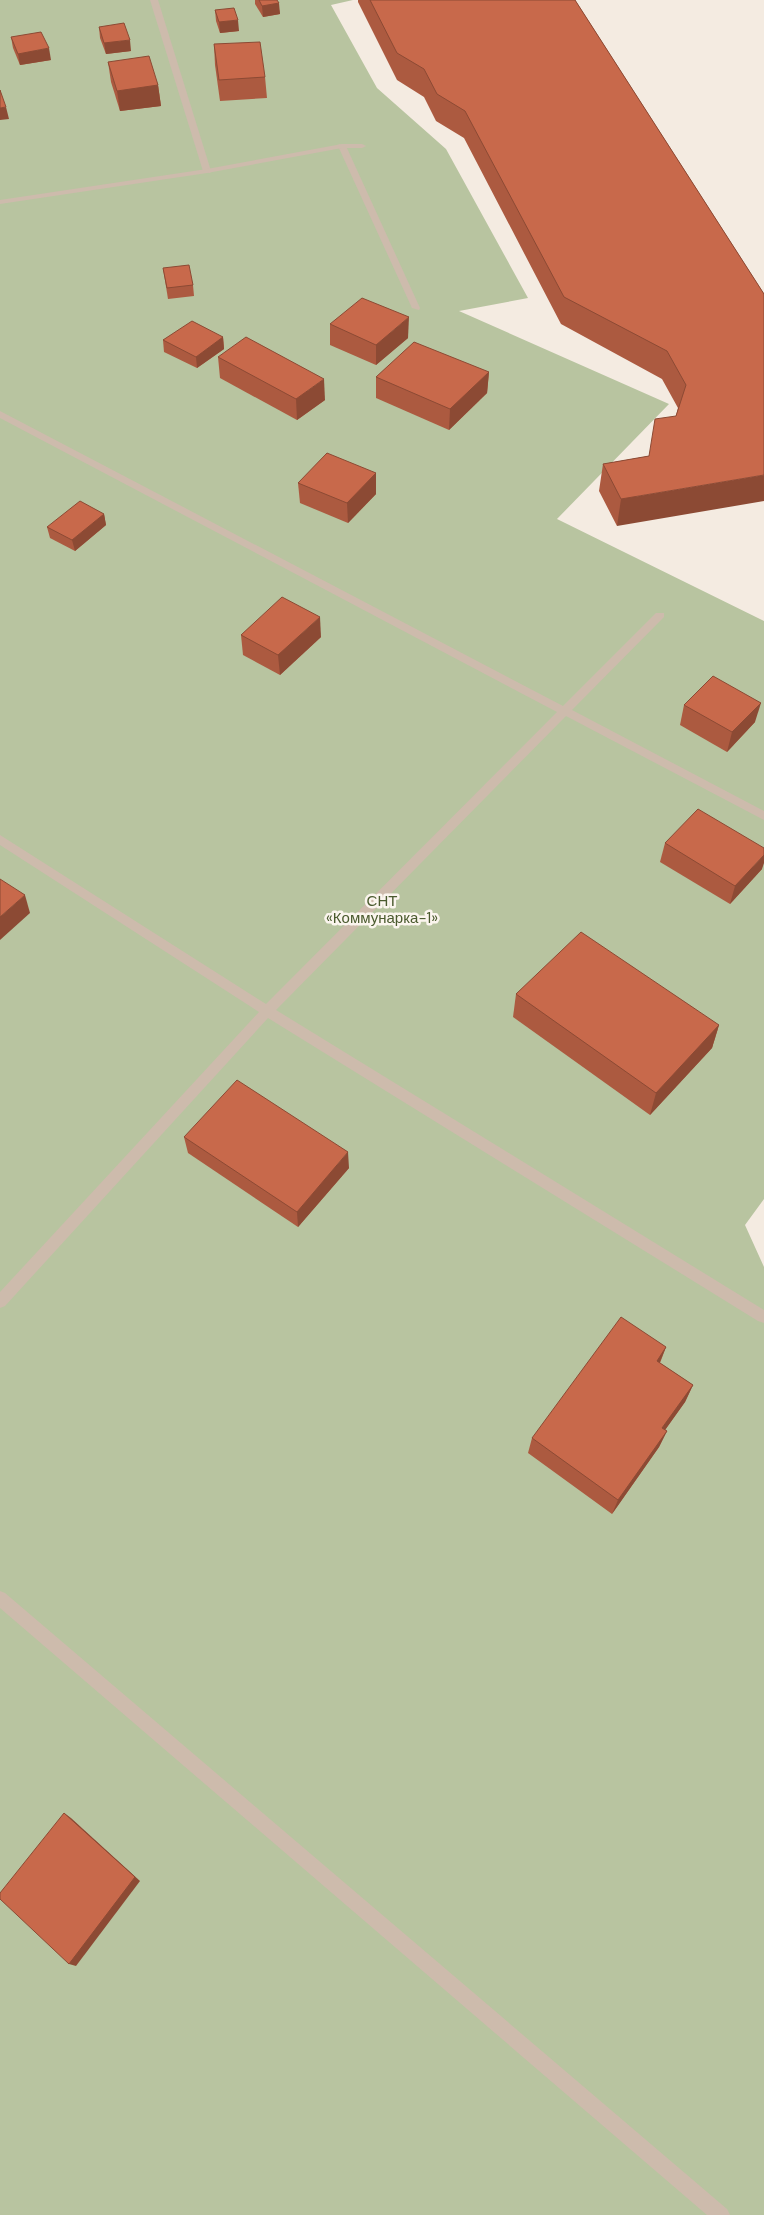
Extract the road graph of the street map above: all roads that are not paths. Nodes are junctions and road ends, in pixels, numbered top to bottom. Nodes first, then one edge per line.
1 (154, 0) edge
2 (342, 146) junction
3 (362, 146) dead end
4 (207, 170) junction
5 (0, 202) edge
6 (416, 308) dead end
7 (0, 414) edge
8 (660, 615) dead end
9 (566, 711) junction
10 (764, 816) edge
11 (0, 839) edge
12 (267, 1011) junction
13 (0, 1302) edge
14 (763, 1317) edge
15 (0, 1598) edge
16 (721, 2215) edge

1 - 4 street
2 - 3 street
2 - 4 street
2 - 6 street
4 - 5 street
7 - 9 street
8 - 9 street
9 - 10 street
9 - 12 street
11 - 12 street
12 - 13 street
12 - 14 street
15 - 16 street

